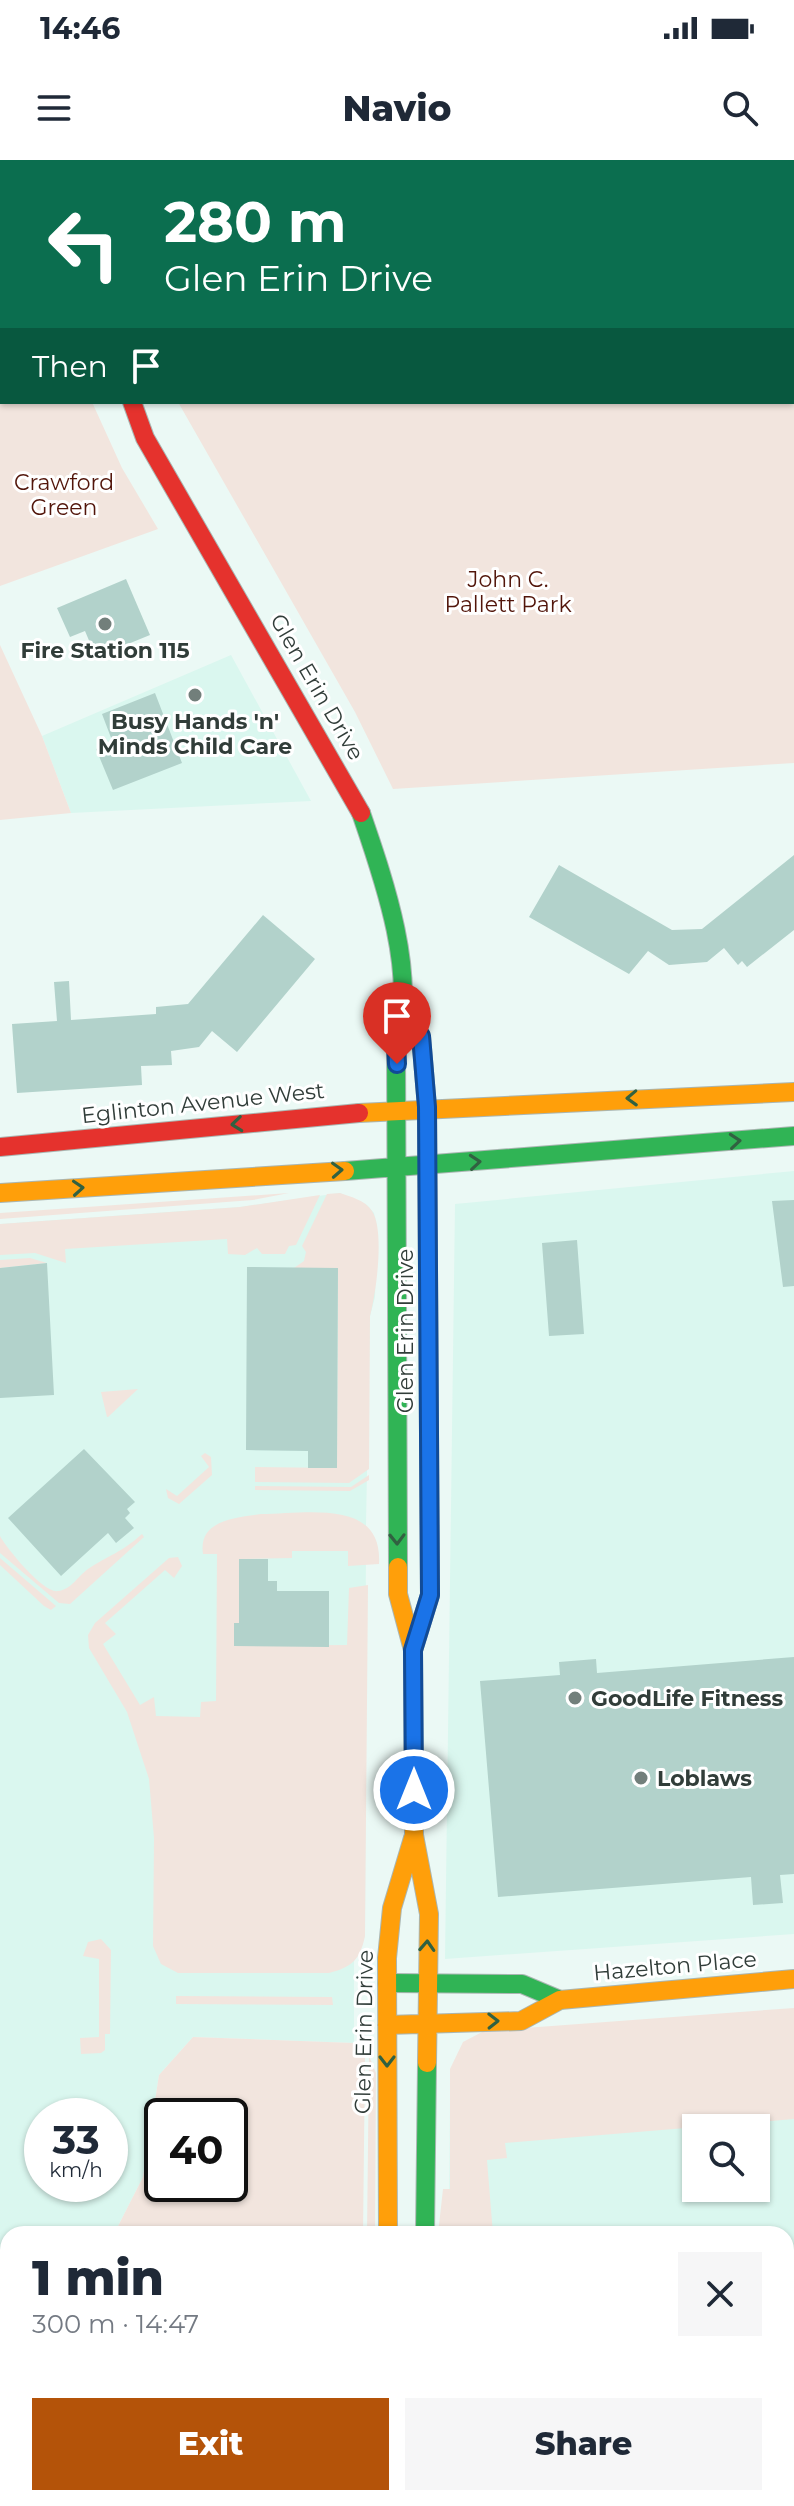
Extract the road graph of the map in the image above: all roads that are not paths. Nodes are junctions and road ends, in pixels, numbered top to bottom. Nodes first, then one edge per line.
1 (133, 404) edge
2 (405, 1015) junction
3 (794, 1092) edge
4 (427, 1107) junction
5 (398, 1109) junction
6 (794, 1136) edge
7 (0, 1147) edge
8 (428, 1166) junction
9 (398, 1168) junction
10 (0, 1193) edge
11 (413, 1650) junction
12 (414, 1835) junction
13 (794, 1979) edge
14 (387, 1983) junction
15 (426, 1983) junction
16 (560, 2000) junction
17 (426, 2024) junction
18 (387, 2025) junction
19 (388, 2226) edge
20 (425, 2226) edge

1 - 2 street, Glen Erin Drive
2 - 4 street, Glen Erin Drive
2 - 5 street, Glen Erin Drive
3 -> 4 street, Eglinton Avenue West
4 - 5 street, Eglinton Avenue West
4 - 8 street, Glen Erin Drive
5 -> 7 street, Eglinton Avenue West
5 - 9 street, Glen Erin Drive
8 -> 6 street
8 - 9 street
8 - 11 street, Glen Erin Drive
10 -> 9 street
9 -> 11 street, Glen Erin Drive
11 - 12 street, Glen Erin Drive
12 - 14 street, Glen Erin Drive
15 -> 12 street, Glen Erin Drive
13 - 16 street, Hazelton Place
14 - 15 street, Hazelton Place
14 - 18 street, Glen Erin Drive
15 - 16 street, Hazelton Place
15 - 17 street, Glen Erin Drive
17 -> 16 street, Hazelton Place
17 - 18 street, Hazelton Place
17 - 20 street, Glen Erin Drive
18 -> 19 street, Glen Erin Drive

